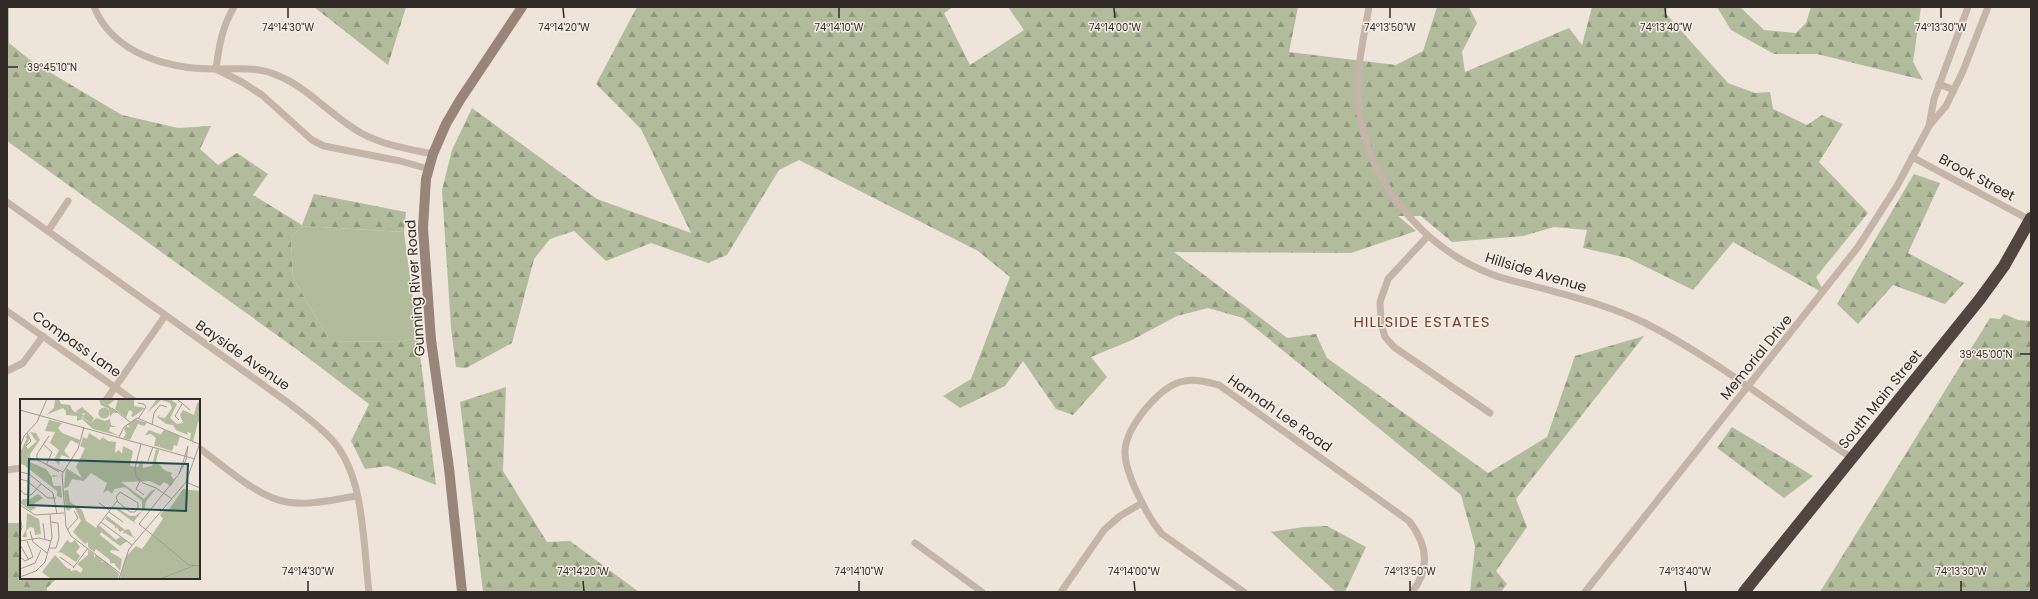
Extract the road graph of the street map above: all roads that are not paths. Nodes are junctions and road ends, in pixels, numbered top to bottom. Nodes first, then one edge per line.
1 (94, 7) edge
2 (234, 7) edge
3 (522, 7) edge
4 (1369, 7) edge
5 (1968, 7) edge
6 (1988, 7) edge
7 (216, 69) junction
8 (1939, 84) junction
9 (1954, 90) junction
10 (1930, 126) junction
11 (433, 154) junction
12 (1912, 157) junction
13 (428, 169) junction
14 (68, 201) dead end
15 (7, 202) edge
16 (2030, 219) edge
17 (48, 231) junction
18 (2027, 234) edge
19 (1427, 236) junction
20 (7, 311) edge
21 (165, 316) junction
22 (43, 336) junction
23 (7, 371) edge
24 (115, 387) junction
25 (1748, 388) junction
26 (107, 399) edge
27 (131, 399) edge
28 (1490, 413) dead end
29 (200, 449) edge
30 (1852, 458) junction
31 (20, 468) edge
32 (7, 470) edge
33 (357, 496) junction
34 (1142, 503) junction
35 (915, 543) dead end
36 (369, 592) edge
37 (462, 592) edge
38 (982, 592) edge
39 (1061, 592) edge
40 (1244, 592) edge
41 (1412, 592) edge
42 (1585, 592) edge
43 (1744, 592) edge

1 - 7 street
2 - 7 street
3 - 11 street, Gunning River Road
4 - 19 street, Hillside Avenue
5 - 8 street, Memorial Drive
6 - 9 street, Memorial Drive
7 - 11 street
7 - 13 street
8 - 9 street
8 - 10 street, Memorial Drive
9 - 10 street, Memorial Drive
10 - 12 street, Memorial Drive
11 - 13 street, Gunning River Road
12 - 16 street, Brook Street
12 - 25 street, Memorial Drive
13 - 37 street, Gunning River Road
14 - 17 street
15 - 17 street, Bayside Avenue
16 - 18 highway, South Main Street
17 - 21 street, Bayside Avenue
18 - 30 highway, South Main Street
19 - 25 street, Hillside Avenue
19 - 28 street
20 - 22 street, Compass Lane
21 - 24 street
21 - 33 street, Bayside Avenue
22 - 23 street
22 - 24 street, Compass Lane
24 - 26 street
24 - 27 street, Compass Lane
25 - 30 street, Hillside Avenue
25 - 42 street, Memorial Drive
29 - 33 street
30 - 43 highway, South Main Street
31 - 32 street
33 - 36 street, Bayside Avenue
34 - 39 street
34 - 40 street, Hannah Lee Road
34 - 41 street, Hannah Lee Road
35 - 38 street

